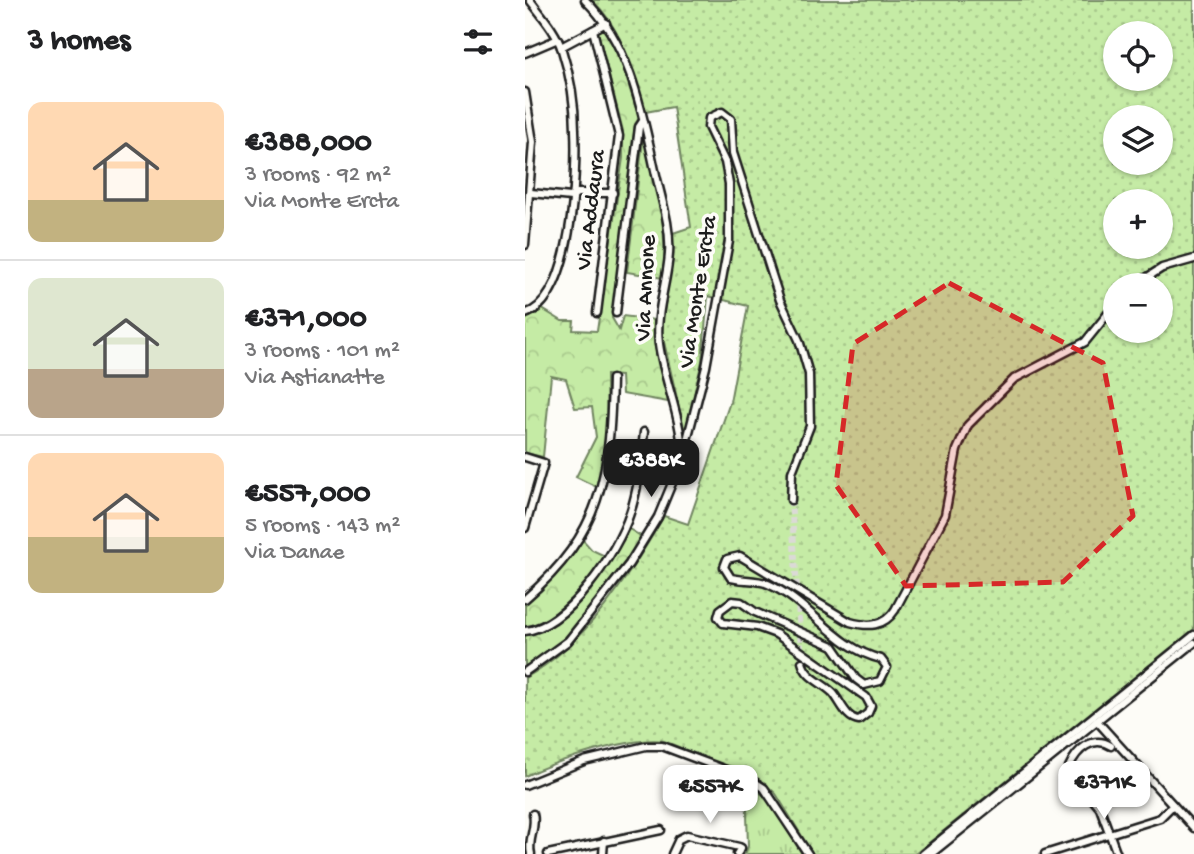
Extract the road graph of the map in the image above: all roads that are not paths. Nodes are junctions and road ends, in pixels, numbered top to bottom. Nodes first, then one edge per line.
1 (530, 0) edge
2 (585, 0) edge
3 (606, 23) junction
4 (593, 30) junction
5 (558, 38) junction
6 (561, 47) junction
7 (525, 53) edge
8 (525, 92) edge
9 (528, 120) edge
10 (643, 121) junction
11 (531, 193) junction
12 (613, 193) junction
13 (571, 197) junction
14 (525, 245) edge
15 (1194, 259) edge
16 (1154, 273) edge
17 (597, 313) dead end
18 (617, 313) dead end
19 (525, 314) edge
20 (1103, 320) edge
21 (612, 379) dead end
22 (644, 432) dead end
23 (525, 457) edge
24 (682, 458) junction
25 (791, 500) tunnel mouth
26 (525, 528) edge
27 (525, 599) edge
28 (525, 631) edge
29 (1194, 635) edge
30 (1194, 643) edge
31 (801, 662) tunnel mouth
32 (525, 672) edge
33 (1097, 721) junction
34 (1111, 746) dead end
35 (525, 785) edge
36 (1173, 805) junction
37 (533, 814) dead end
38 (1194, 828) edge
39 (661, 830) dead end
40 (1111, 833) junction
41 (604, 841) junction
42 (739, 851) edge
43 (1058, 852) edge
44 (531, 854) edge
45 (548, 854) edge
46 (603, 854) edge
47 (672, 854) edge
48 (808, 854) edge
49 (923, 854) edge
50 (931, 854) edge
51 (1045, 854) edge
52 (1117, 854) edge

1 - 5 street
2 - 3 street, Via Annone
3 - 4 street
3 - 10 street, Via Annone
4 - 6 street
4 - 12 street, Via Addaura
5 - 6 street
5 - 7 street
6 - 13 street
8 - 9 street
9 - 11 street
10 - 18 street
10 - 24 street, Via Annone
11 - 13 street
11 - 14 street
12 - 13 street
12 - 17 street, Via Addaura
13 - 19 street
15 - 16 street
20 - 31 street
21 - 27 street
22 - 28 street
23 - 26 street
24 - 25 street, Via Monte Ercta
24 - 32 street, Via Monte Ercta
29 - 49 street
30 - 33 street
33 - 36 street
33 - 50 street
34 - 40 street
35 - 48 street
36 - 38 street
36 - 40 street
37 - 44 street
39 - 41 street
40 - 43 street
40 - 52 street
41 - 45 street
41 - 46 street
42 - 47 street
43 - 51 street

